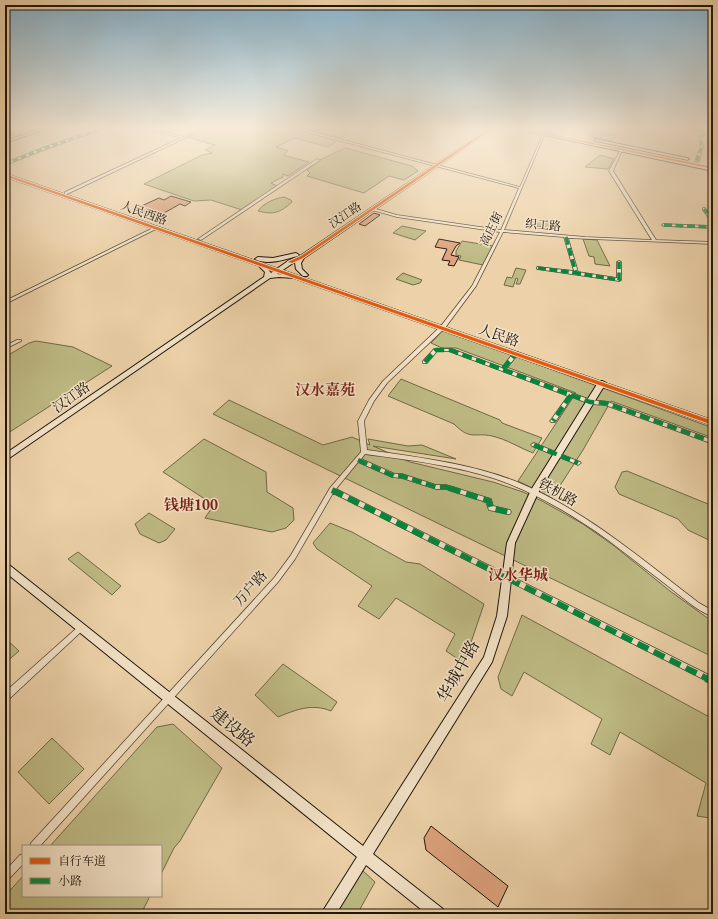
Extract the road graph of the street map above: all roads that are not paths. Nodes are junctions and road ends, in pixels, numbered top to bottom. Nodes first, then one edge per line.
1 (7, 172) edge
2 (111, 172) edge
3 (300, 172) edge
4 (417, 172) edge
5 (427, 172) edge
6 (458, 172) edge
7 (528, 172) edge
8 (611, 172) edge
9 (5, 174) edge
10 (521, 188) junction
11 (66, 193) junction
12 (373, 209) junction
13 (704, 209) dead end
14 (713, 221) edge
15 (664, 225) dead end
16 (713, 227) edge
17 (156, 228) junction
18 (502, 231) junction
19 (566, 237) junction
20 (200, 239) junction
21 (656, 241) junction
22 (713, 242) edge
23 (299, 256) junction
24 (258, 259) junction
25 (619, 262) dead end
26 (263, 266) junction
27 (538, 268) dead end
28 (279, 269) junction
29 (576, 273) junction
30 (304, 275) junction
31 (294, 277) junction
32 (267, 278) junction
33 (5, 303) edge
34 (445, 325) junction
35 (19, 341) dead end
36 (5, 348) edge
37 (516, 353) junction
38 (424, 362) dead end
39 (503, 369) junction
40 (602, 383) junction
41 (571, 395) junction
42 (590, 402) junction
43 (713, 416) edge
44 (554, 421) dead end
45 (713, 423) edge
46 (713, 442) edge
47 (534, 445) dead end
48 (364, 452) junction
49 (557, 455) junction
50 (5, 458) edge
51 (358, 460) junction
52 (578, 463) dead end
53 (332, 490) junction
54 (534, 492) junction
55 (508, 512) dead end
56 (5, 567) edge
57 (507, 578) junction
58 (713, 614) edge
59 (81, 628) junction
60 (713, 681) edge
61 (5, 697) edge
62 (169, 699) junction
63 (35, 845) edge
64 (364, 855) junction
65 (22, 859) edge
66 (5, 878) edge
67 (328, 914) edge
68 (438, 914) edge

1 - 11 main road, 人民西路
2 - 11 street
3 - 20 street
4 - 23 main road, 汉江路
5 - 12 main road, 汉江路
6 - 10 street
7 - 10 street, 高庄街
8 - 21 street
9 - 17 main road, 人民西路
10 - 18 street, 高庄街
11 - 20 main road, 人民西路
12 - 18 street, 织工路
12 - 23 main road, 汉江路
13 - 14 street
15 - 16 street
17 - 26 main road, 人民西路
17 - 33 street
18 - 19 street, 织工路
18 - 34 street, 高庄街
19 - 21 street, 织工路
19 - 29 street
20 - 24 main road, 人民西路
21 - 22 street, 织工路
23 - 24 main road
23 - 28 main road, 汉江路
23 - 30 main road
24 - 28 main road, 人民西路
25 - 29 street
26 - 28 main road, 人民西路
26 - 32 main road
27 - 29 street
28 - 30 main road, 人民路
28 - 31 main road, 人民路
28 - 32 main road, 汉江路
30 - 34 main road, 人民路
31 - 32 main road
31 - 34 main road, 人民路
32 - 50 main road, 汉江路
34 - 37 main road, 人民路
34 - 43 main road, 人民路
34 - 48 street
35 - 36 street
37 - 39 street
37 - 40 main road, 人民路
38 - 39 street
39 - 41 street
40 - 42 main road, 华城中路
40 - 45 main road, 人民路
41 - 42 street
41 - 44 street
42 - 46 street
42 - 49 main road, 华城中路
47 - 49 street
48 - 51 street, 万户路
48 - 54 street, 铁机路
49 - 52 street
49 - 54 main road, 华城中路
51 - 53 street, 万户路
51 - 55 street
53 - 57 street
53 - 62 street, 万户路
54 - 57 main road, 华城中路
54 - 58 street, 铁机路
56 - 59 main road, 建设路
57 - 60 street
57 - 64 main road, 华城中路
59 - 61 street
59 - 62 main road, 建设路
62 - 63 street, 万户路
62 - 64 main road, 建设路
64 - 67 main road, 华城中路
64 - 68 main road, 建设路
65 - 66 street

